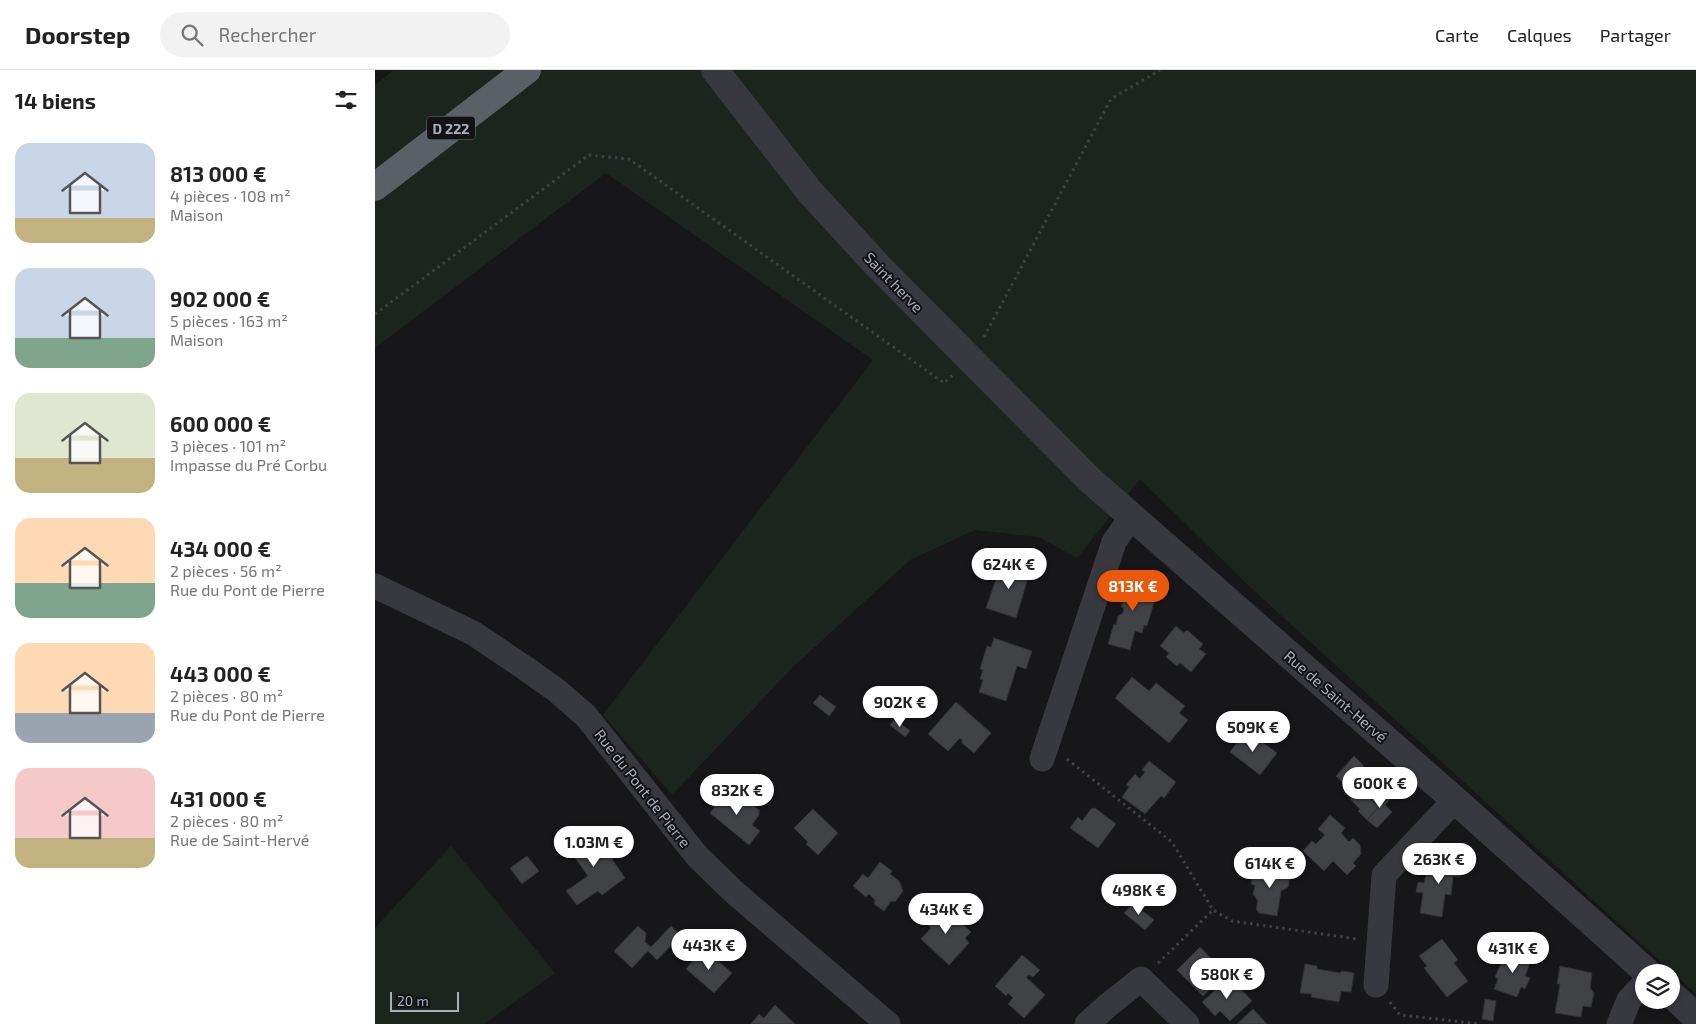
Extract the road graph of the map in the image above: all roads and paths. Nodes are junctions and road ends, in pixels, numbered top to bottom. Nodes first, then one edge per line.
1 (527, 70) edge
2 (715, 70) edge
3 (1160, 70) edge
4 (375, 187) edge
5 (375, 314) edge
6 (982, 342) dead end
7 (958, 371) dead end
8 (1090, 480) joint
9 (1131, 516) junction
10 (375, 586) edge
11 (1045, 752) joint
12 (1455, 800) junction
13 (1213, 910) junction
14 (1380, 942) junction
15 (1638, 964) edge
16 (1141, 979) junction
17 (1376, 985) joint
18 (1635, 994) edge
19 (1680, 1002) edge
20 (1696, 1017) edge
21 (888, 1024) edge
22 (1087, 1024) edge
23 (1187, 1024) edge
24 (1480, 1024) edge
25 (1619, 1024) edge

1 - 4 highway, D 222
2 - 8 street, Saint herve
3 - 6 path
5 - 7 path
8 - 9 street, Rue de Saint-Hervé
9 - 11 street
9 - 12 street, Rue de Saint-Hervé
10 - 21 street, Rue du Pont de Pierre
11 - 13 path
12 - 14 street
12 - 15 street, Rue de Saint-Hervé
13 - 14 path
13 - 16 path
14 - 17 street
16 - 22 street
16 - 23 street
17 - 24 path
18 - 25 street
19 - 20 street

